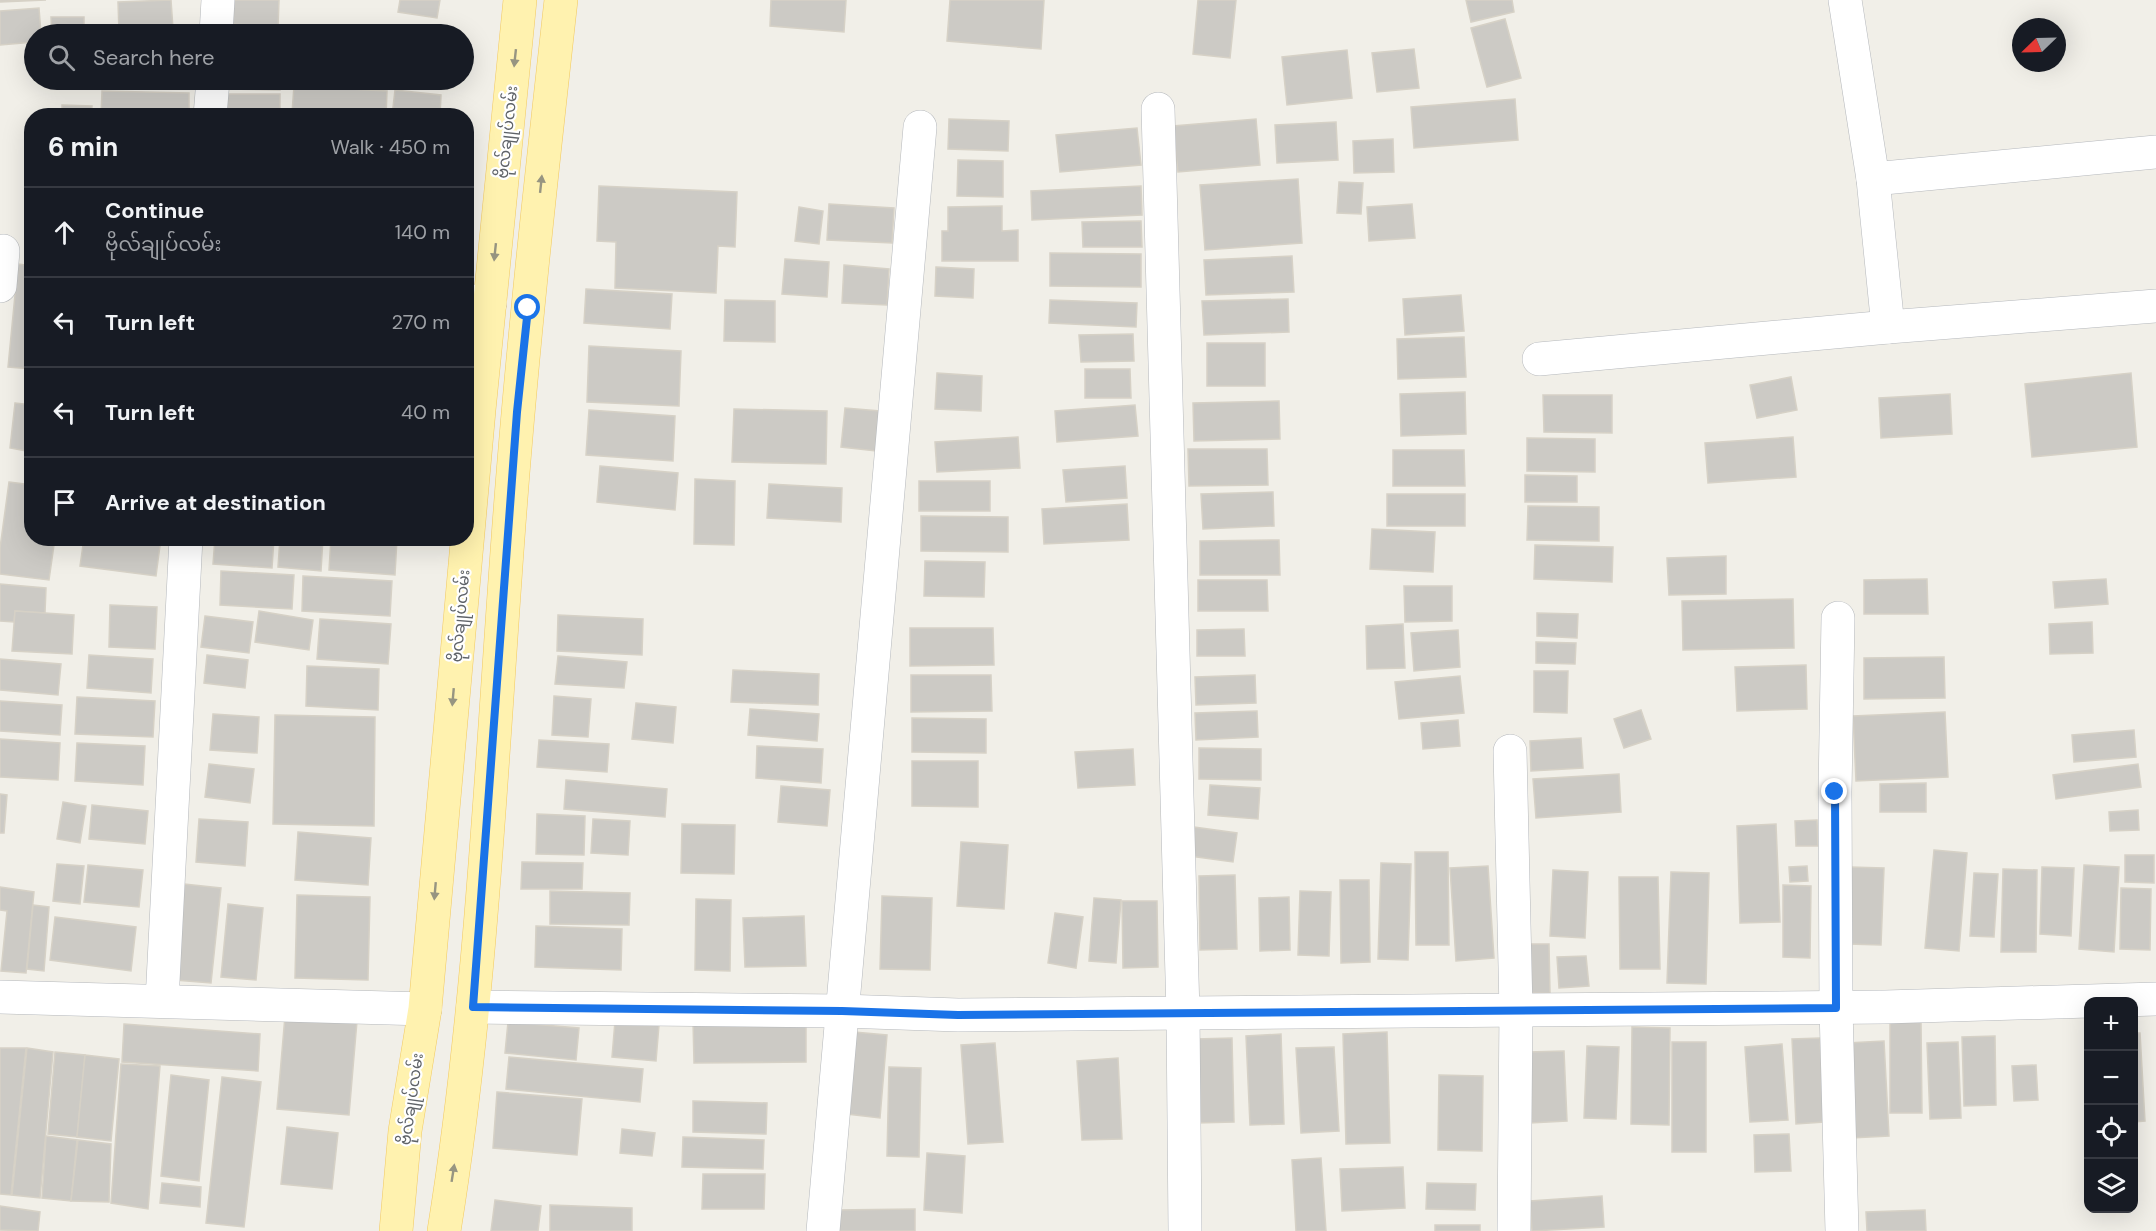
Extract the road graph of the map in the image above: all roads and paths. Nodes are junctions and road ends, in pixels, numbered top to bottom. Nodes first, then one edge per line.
1 (218, 0) edge
2 (520, 0) edge
3 (561, 0) edge
4 (1845, 0) edge
5 (217, 24) edge
6 (212, 90) edge
7 (211, 108) edge
8 (1158, 109) dead end
9 (920, 127) dead end
10 (2156, 152) edge
11 (1873, 179) junction
12 (11, 252) edge
13 (0, 286) edge
14 (478, 301) edge
15 (2156, 306) edge
16 (1888, 327) junction
17 (474, 354) edge
18 (1539, 359) dead end
19 (186, 546) edge
20 (459, 546) edge
21 (1838, 618) dead end
22 (1510, 751) dead end
23 (0, 997) edge
24 (2156, 999) edge
25 (162, 1001) junction
26 (473, 1007) junction
27 (1836, 1008) junction
28 (424, 1010) junction
29 (1516, 1010) junction
30 (842, 1011) junction
31 (1183, 1013) junction
32 (396, 1231) edge
33 (444, 1231) edge
34 (823, 1231) edge
35 (1185, 1231) edge
36 (1514, 1231) edge
37 (1842, 1231) edge

1 - 5 street
2 -> 14 main road, ဗိုလ်ချုပ်လမ်း
26 -> 3 main road
4 - 11 street
6 - 7 street
8 - 31 street
9 - 30 street
10 - 11 street
11 - 16 street
12 - 13 street
14 -> 17 main road, ဗိုလ်ချုပ်လမ်း
15 - 16 street
16 - 18 street
19 - 25 street
20 -> 28 main road, ဗိုလ်ချုပ်လမ်း
21 - 27 street
22 - 29 street
23 - 25 street
24 - 27 street
25 - 28 street
26 - 30 street
33 -> 26 main road
27 - 29 street
27 - 37 street
28 - 32 main road, ဗိုလ်ချုပ်လမ်း
29 - 31 street
29 - 36 street
30 - 31 street
30 - 34 street
31 - 35 street

